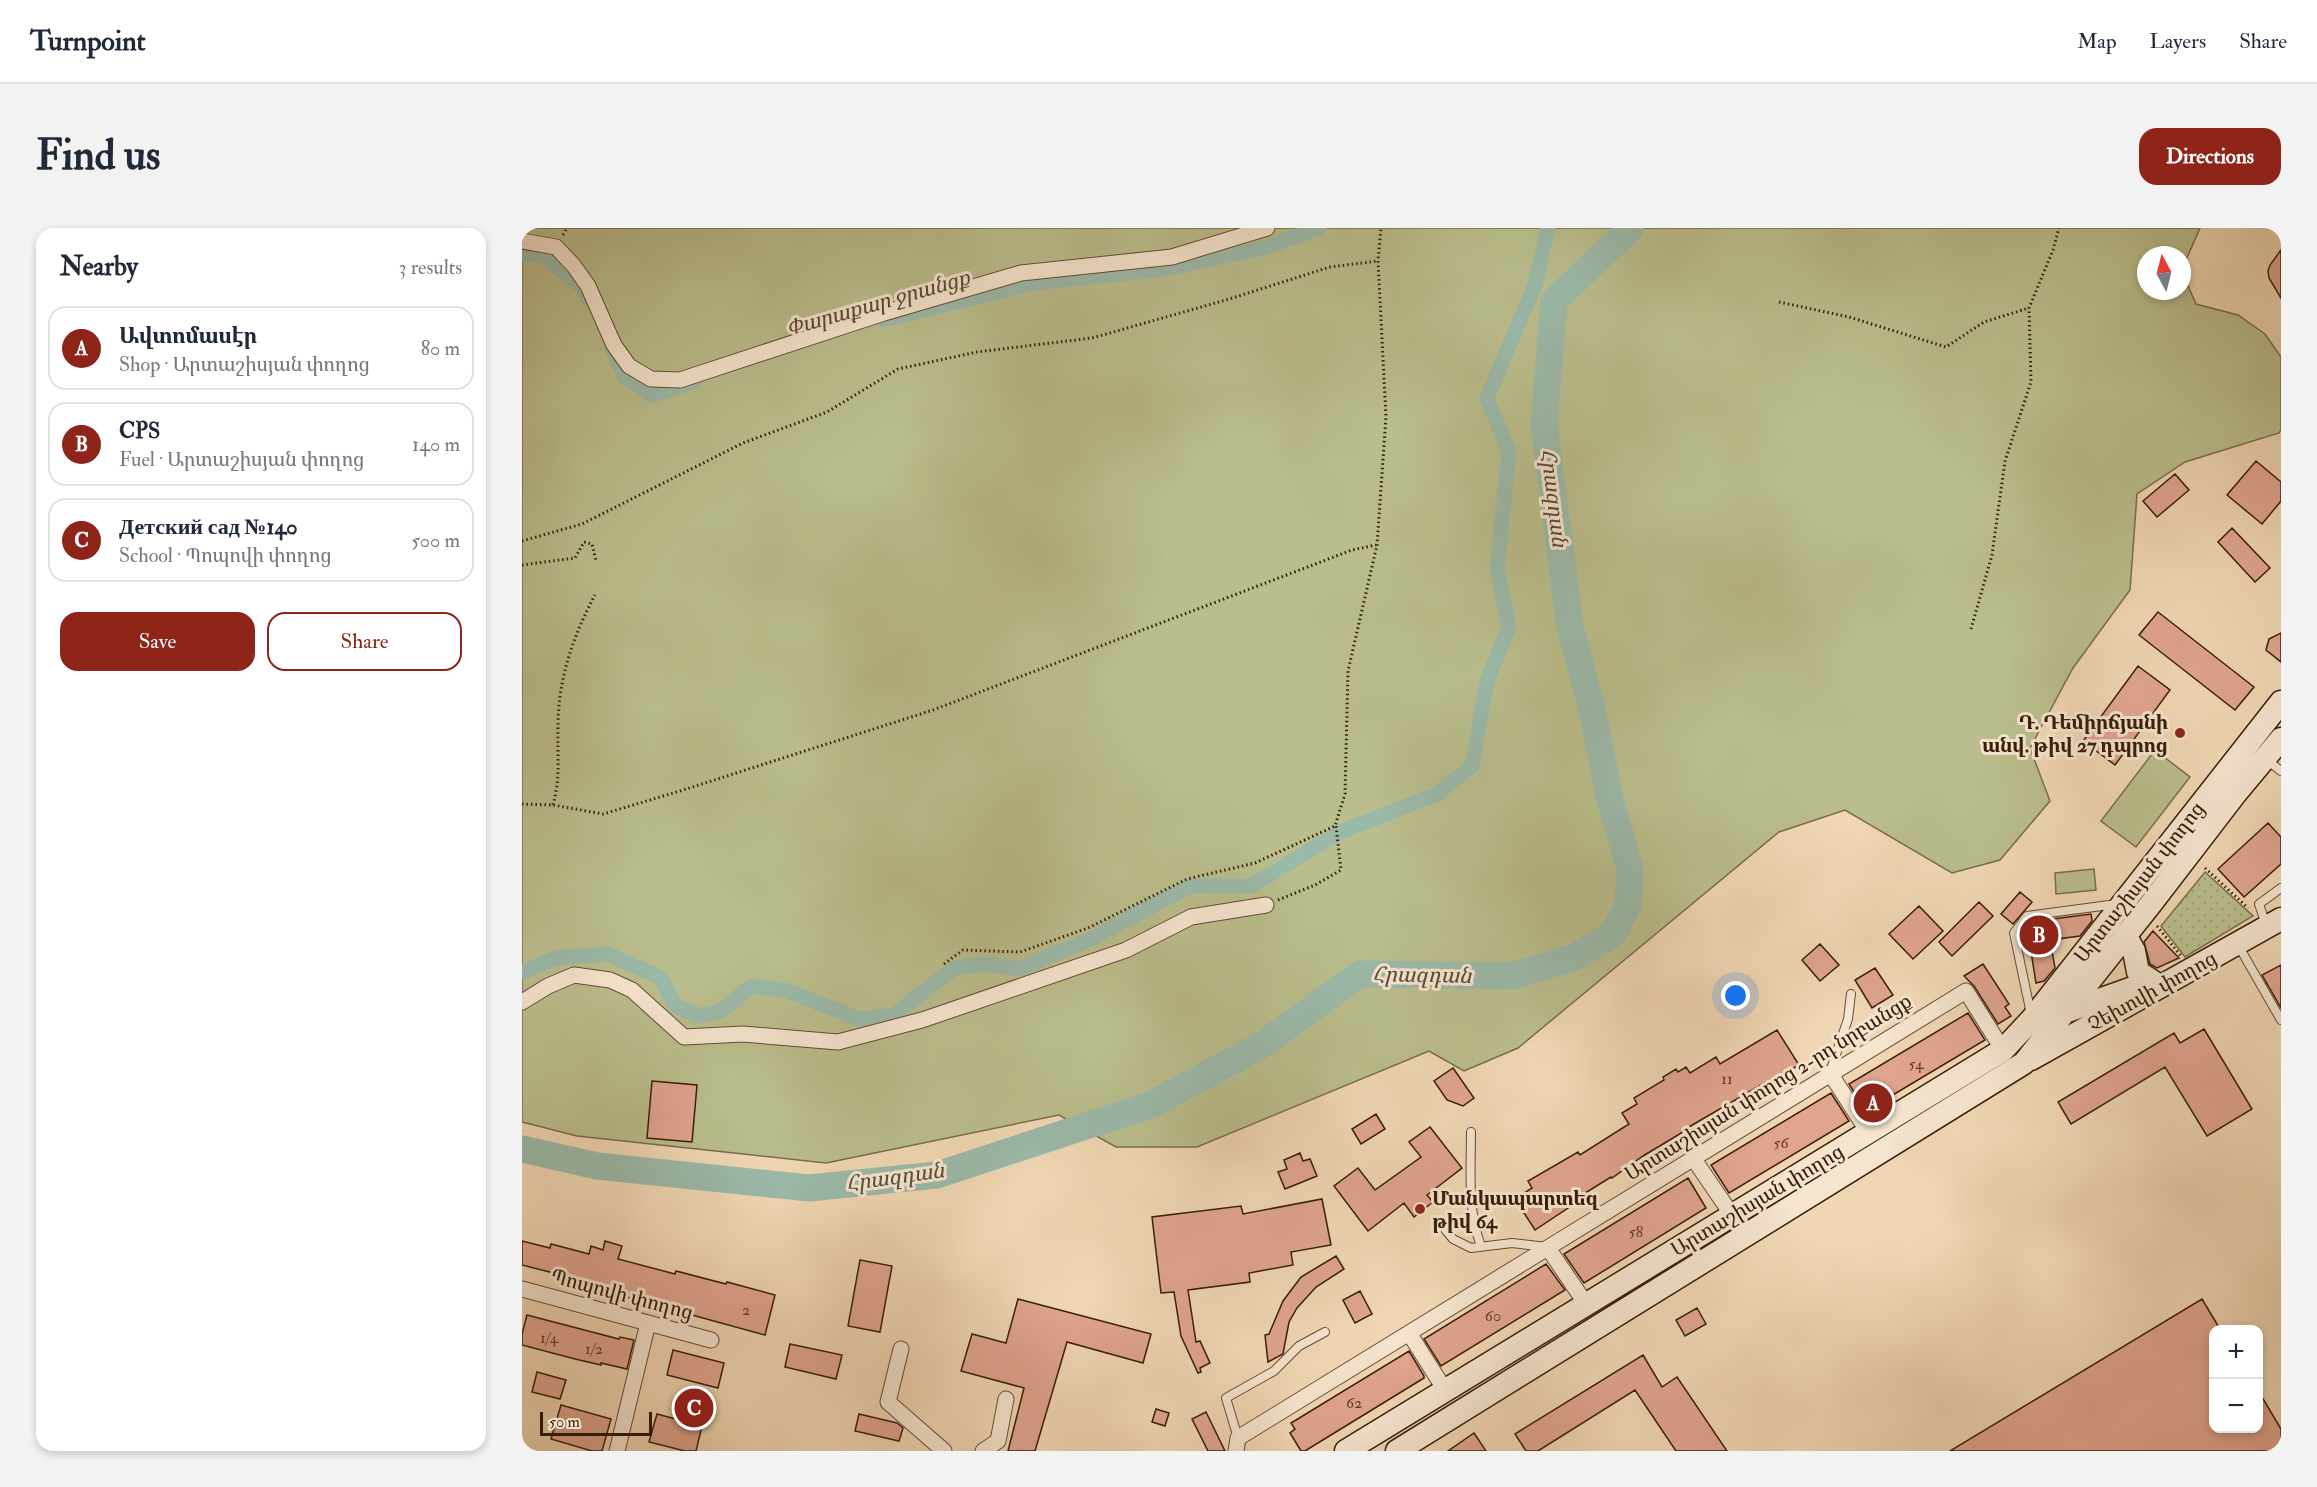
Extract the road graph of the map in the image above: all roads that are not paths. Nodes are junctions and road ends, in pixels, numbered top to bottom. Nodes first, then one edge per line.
1 (1267, 228) edge
2 (522, 241) edge
3 (2281, 702) edge
4 (2281, 739) edge
5 (2273, 765) edge
6 (2281, 888) edge
7 (2122, 903) junction
8 (1266, 905) road end
9 (2270, 916) edge
10 (2125, 935) junction
11 (2237, 944) junction
12 (2152, 981) junction
13 (1851, 994) dead end
14 (522, 1002) edge
15 (2062, 1014) junction
16 (2032, 1019) junction
17 (2281, 1020) edge
18 (2003, 1050) junction
19 (2024, 1063) junction
20 (1830, 1073) junction
21 (1471, 1132) dead end
22 (1868, 1132) junction
23 (1693, 1158) junction
24 (1732, 1215) junction
25 (1438, 1221) dead end
26 (1481, 1246) junction
27 (1548, 1248) junction
28 (522, 1289) edge
29 (1586, 1304) junction
30 (648, 1323) junction
31 (1325, 1332) dead end
32 (1409, 1333) junction
33 (711, 1340) dead end
34 (901, 1349) dead end
35 (1445, 1390) junction
36 (1006, 1399) dead end
37 (1237, 1445) edge
38 (617, 1451) edge
39 (944, 1451) edge
40 (983, 1451) edge
41 (1346, 1451) edge
42 (1397, 1451) edge

1 - 2 street
3 - 7 main road, Արտաշիսյան փողոց
4 - 5 main road, Արտաշիսյան փողոց
5 - 10 main road, Արտաշիսյան փողոց
6 - 9 lane
7 - 16 main road, Արտաշիսյան փողոց
7 - 16 lane
8 - 14 street
9 - 11 main road, Չեխովի փողոց
9 - 12 main road, Չեխովի փողոց
10 - 12 main road
10 - 15 main road, Արտաշիսյան փողոց
11 - 17 lane
11 - 19 main road, Չեխովի փողոց
12 - 15 main road, Չեխովի փողոց
13 - 20 lane
15 - 16 main road, Չեխովի փողոց
15 - 19 main road, Արտաշիսյան փողոց
16 - 18 main road, Արտաշիսյան փողոց
18 - 20 street, Արտաշիսյան փողոց 2-րդ նրբանցք
18 - 22 main road, Արտաշիսյան փողոց
19 - 42 main road, Արտաշիսյան փողոց
20 - 22 street
20 - 23 street, Արտաշիսյան փողոց 2-րդ նրբանցք
21 - 26 lane
22 - 24 main road, Արտաշիսյան փողոց
23 - 24 street
23 - 27 street, Արտաշիսյան փողոց 2-րդ նրբանցք
24 - 29 main road, Արտաշիսյան փողոց
25 - 26 lane
26 - 27 lane
27 - 29 street
27 - 32 street, Արտաշիսյան փողոց 2-րդ նրբանցք
28 - 30 street, Պոպովի փողոց
29 - 35 main road, Արտաշիսյան փողոց
30 - 33 street, Պոպովի փողոց
30 - 38 street
31 - 37 lane
32 - 35 street
32 - 37 street, Արտաշիսյան փողոց 2-րդ նրբանցք
34 - 39 street
35 - 41 main road, Արտաշիսյան փողոց
36 - 40 street

